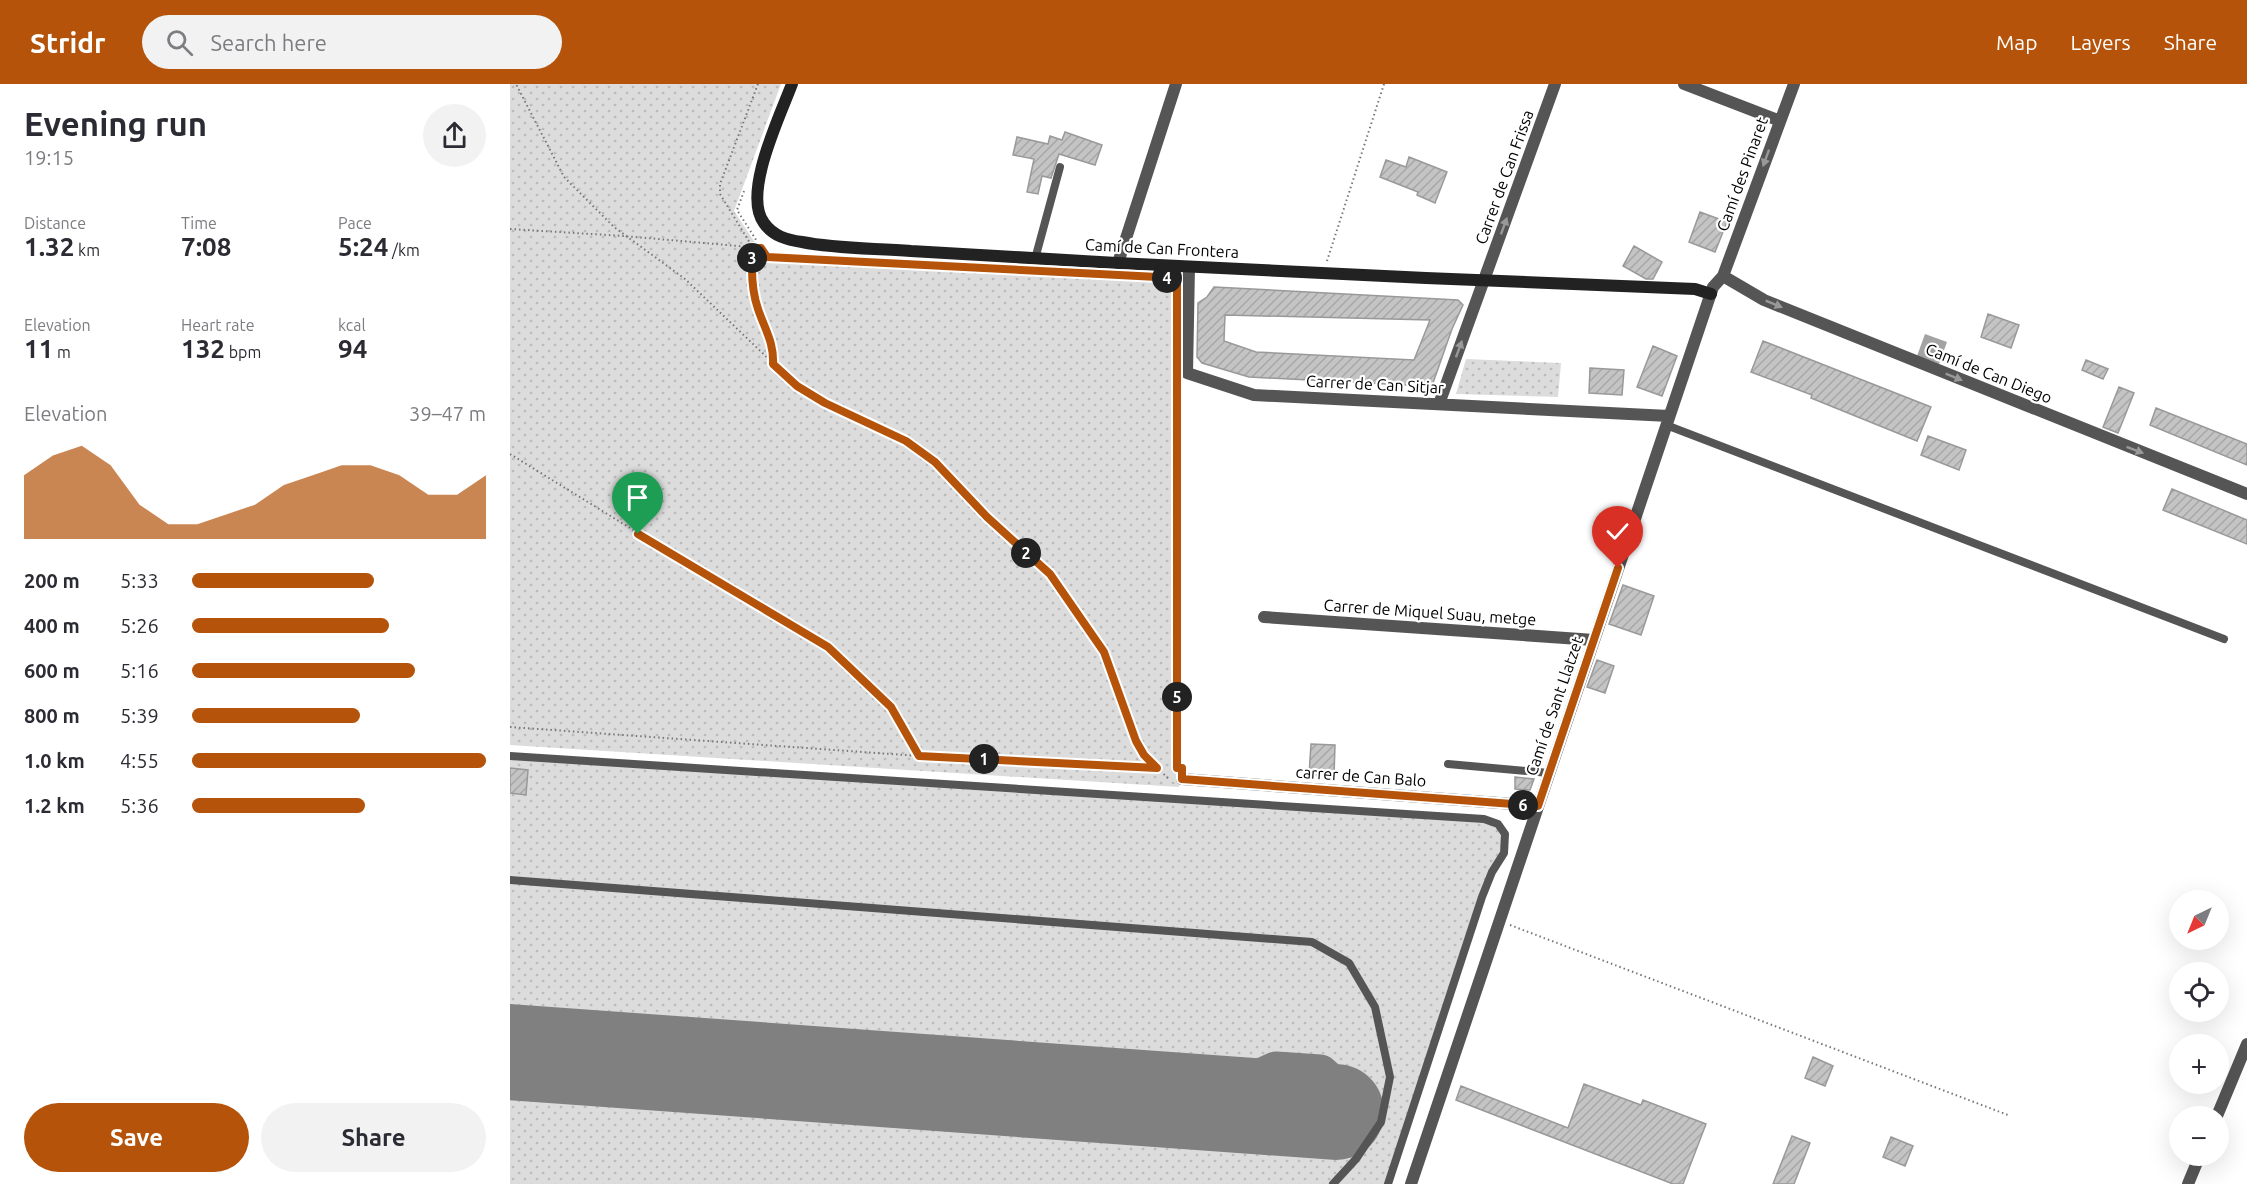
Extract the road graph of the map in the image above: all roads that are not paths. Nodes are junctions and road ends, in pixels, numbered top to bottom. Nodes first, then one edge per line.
1 (792, 84) edge
2 (1176, 84) edge
3 (1555, 84) edge
4 (1684, 84) edge
5 (1794, 84) edge
6 (1779, 121) junction
7 (1060, 167) dead end
8 (1035, 259) junction
9 (1118, 262) junction
10 (1188, 267) junction
11 (1723, 276) junction
12 (1484, 281) junction
13 (1711, 294) junction
14 (1439, 404) junction
15 (1668, 421) junction
16 (2247, 494) edge
17 (1264, 616) dead end
18 (2224, 639) dead end
19 (1594, 640) junction
20 (510, 756) edge
21 (1448, 764) dead end
22 (1549, 773) junction
23 (1182, 779) road end
24 (1538, 806) junction
25 (510, 880) edge
26 (2247, 1044) edge
27 (2221, 1106) edge
28 (2195, 1166) edge
29 (1333, 1184) edge
30 (1388, 1184) edge
31 (1412, 1184) edge
32 (2188, 1184) edge

1 - 8 street, Camí de Can Frontera
2 - 9 street
12 -> 3 street, Carrer de Can Frissa
4 - 6 street
5 - 6 street, Camí des Pinaret
6 -> 11 street, Camí des Pinaret
7 - 8 lane
8 - 9 street, Camí de Can Frontera
9 - 10 street, Camí de Can Frontera
10 - 12 street, Camí de Can Frontera
10 - 14 street, Carrer de Can Sitjar
11 - 13 street, Camí de Sant Llatzet
11 -> 16 street, Camí de Can Diego
12 - 13 street, Camí de Can Frontera
14 -> 12 street, Carrer de Can Frissa
13 - 15 street, Camí de Sant Llatzet
14 - 15 street, Carrer de Can Sitjar
15 - 18 lane
15 - 19 street, Camí de Sant Llatzet
17 - 19 street, Carrer de Miquel Suau, metge
19 - 22 street, Camí de Sant Llatzet
20 - 30 lane
21 - 22 lane
22 - 24 street, Camí de Sant Llatzet
23 - 24 street, carrer de Can Balo
24 - 31 street, Camí de Sant Llatzet
25 - 29 lane
26 - 27 street
28 - 32 street

